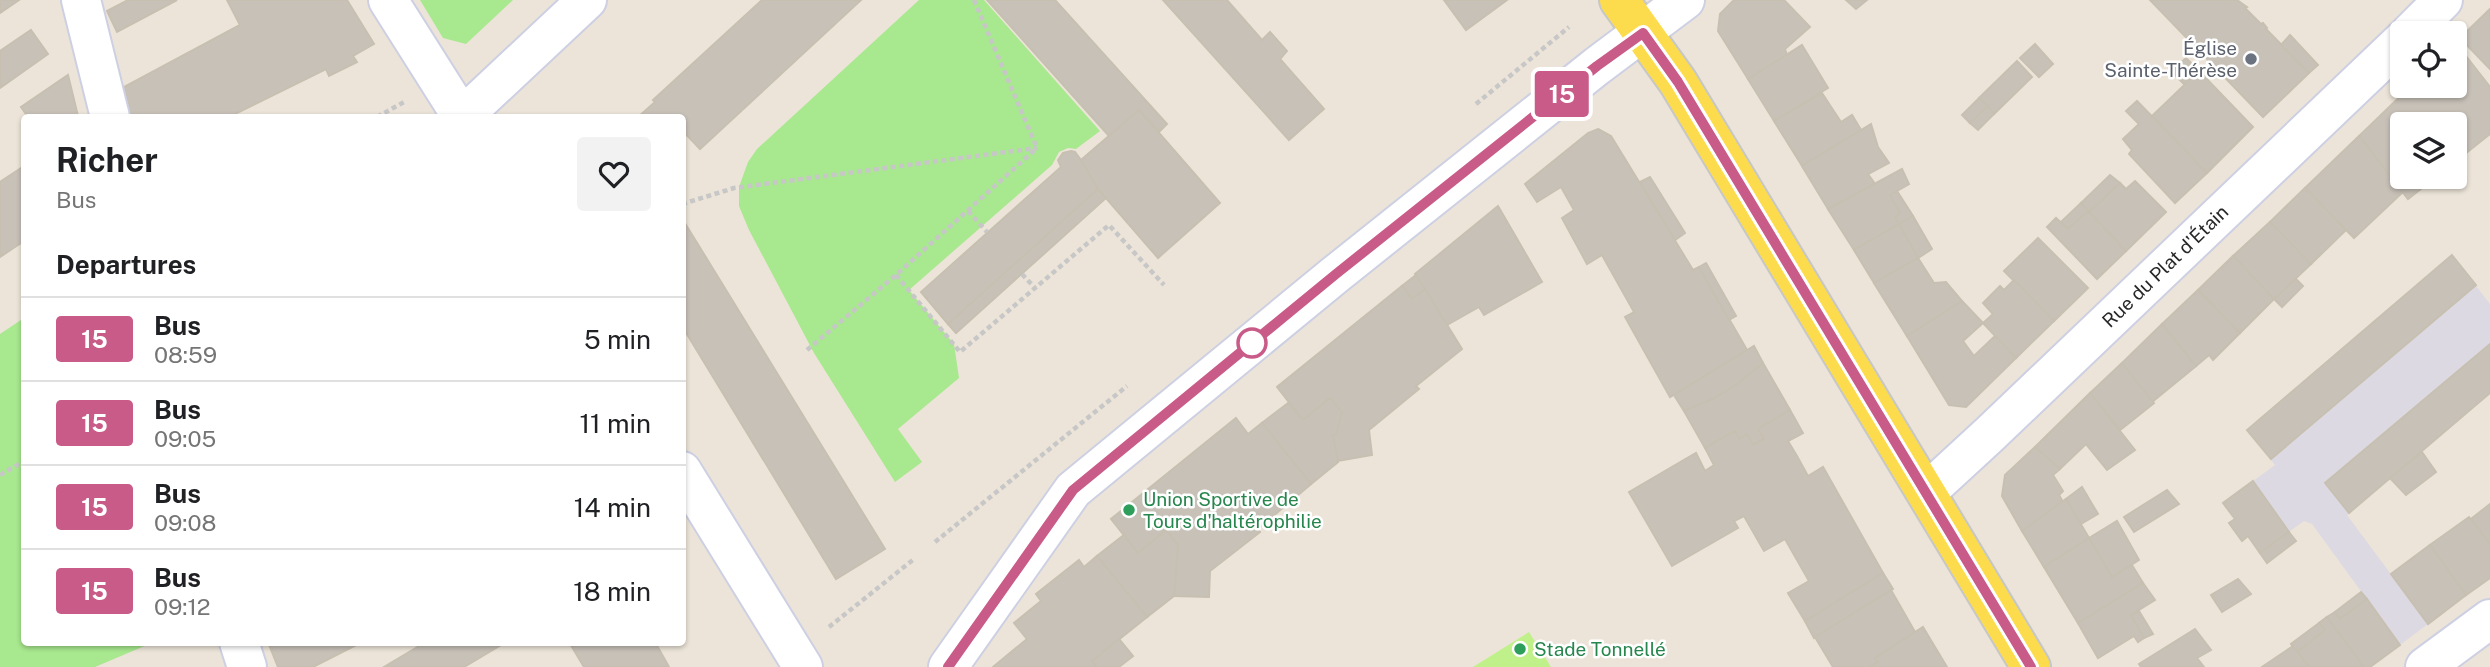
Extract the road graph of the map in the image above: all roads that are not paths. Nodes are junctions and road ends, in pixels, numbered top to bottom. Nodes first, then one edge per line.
1 (82, 0) edge
2 (388, 0) edge
3 (587, 0) edge
4 (1619, 0) edge
5 (1685, 0) edge
6 (2443, 0) edge
7 (2422, 21) edge
8 (1643, 33) junction
9 (2390, 52) edge
10 (109, 114) edge
11 (460, 114) edge
12 (465, 114) edge
13 (686, 477) edge
14 (1927, 492) junction
15 (2490, 619) edge
16 (240, 646) edge
17 (799, 661) edge
18 (247, 667) edge
19 (948, 667) edge
20 (2031, 667) edge
21 (2425, 667) edge

1 - 10 street
2 - 11 street
3 - 12 street
4 - 8 main road
5 - 8 street
6 - 7 street
8 - 14 main road
8 - 19 street
9 - 14 street, Rue du Plat d'Étain
13 - 17 street
14 - 20 main road
15 - 21 street
16 - 18 street

